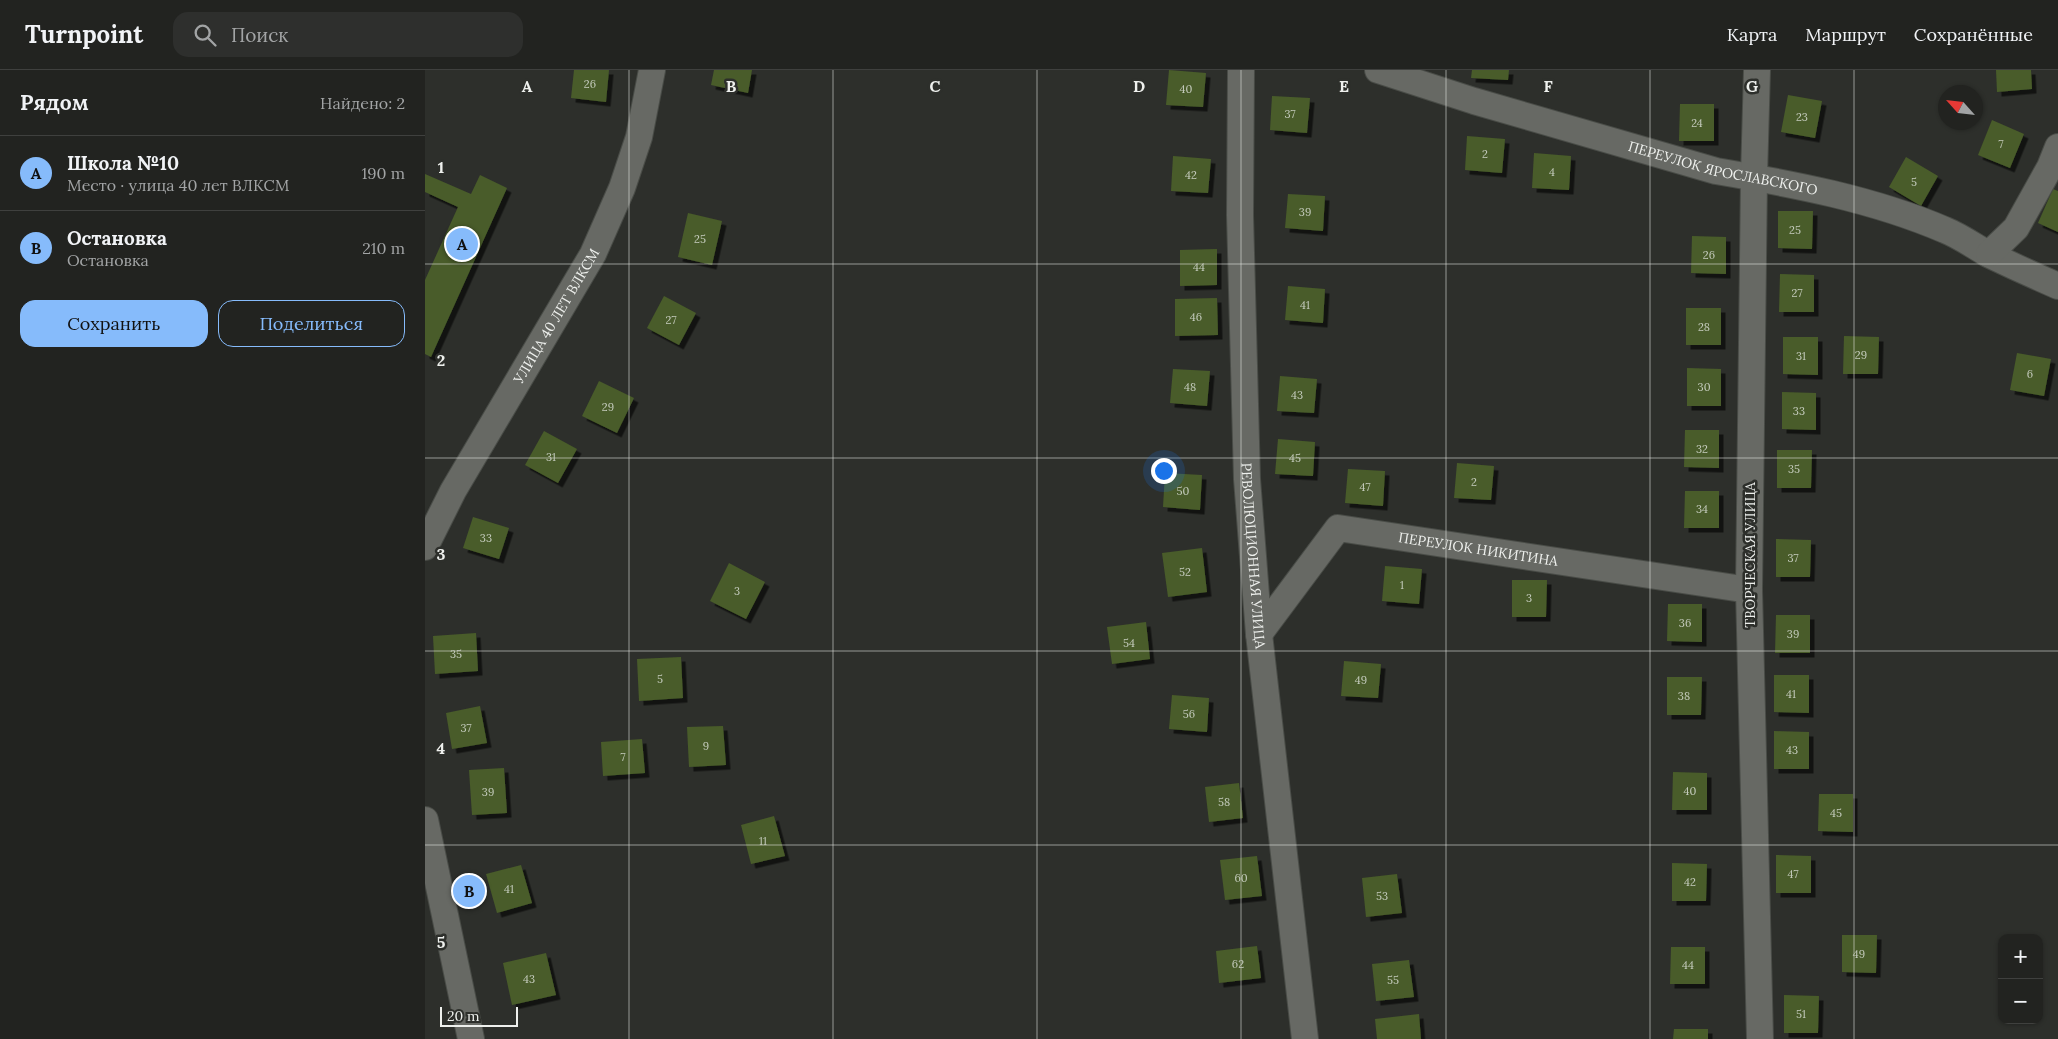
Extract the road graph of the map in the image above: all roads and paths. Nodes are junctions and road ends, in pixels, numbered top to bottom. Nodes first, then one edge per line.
1 (652, 70) edge
2 (1241, 70) edge
3 (1378, 70) edge
4 (1757, 70) edge
5 (2058, 147) edge
6 (1754, 177) junction
7 (1989, 254) junction
8 (2058, 286) edge
9 (425, 547) edge
10 (1749, 590) junction
11 (1259, 634) junction
12 (425, 820) edge
13 (471, 1039) edge
14 (1305, 1039) edge
15 (1760, 1039) edge

1 - 9 street, УЛИЦА 40 ЛЕТ ВЛКСМ
2 - 11 street, РЕВОЛЮЦИОННАЯ УЛИЦА
3 - 6 street, ПЕРЕУЛОК ЯРОСЛАВСКОГО
4 - 6 street, ТВОРЧЕСКАЯ УЛИЦА
5 - 7 street
6 - 7 street, ПЕРЕУЛОК ЯРОСЛАВСКОГО
6 - 10 street, ТВОРЧЕСКАЯ УЛИЦА
7 - 8 street, ПЕРЕУЛОК ЯРОСЛАВСКОГО
10 - 11 street, ПЕРЕУЛОК НИКИТИНА
10 - 15 street, ТВОРЧЕСКАЯ УЛИЦА
11 - 14 street, РЕВОЛЮЦИОННАЯ УЛИЦА
12 - 13 street

